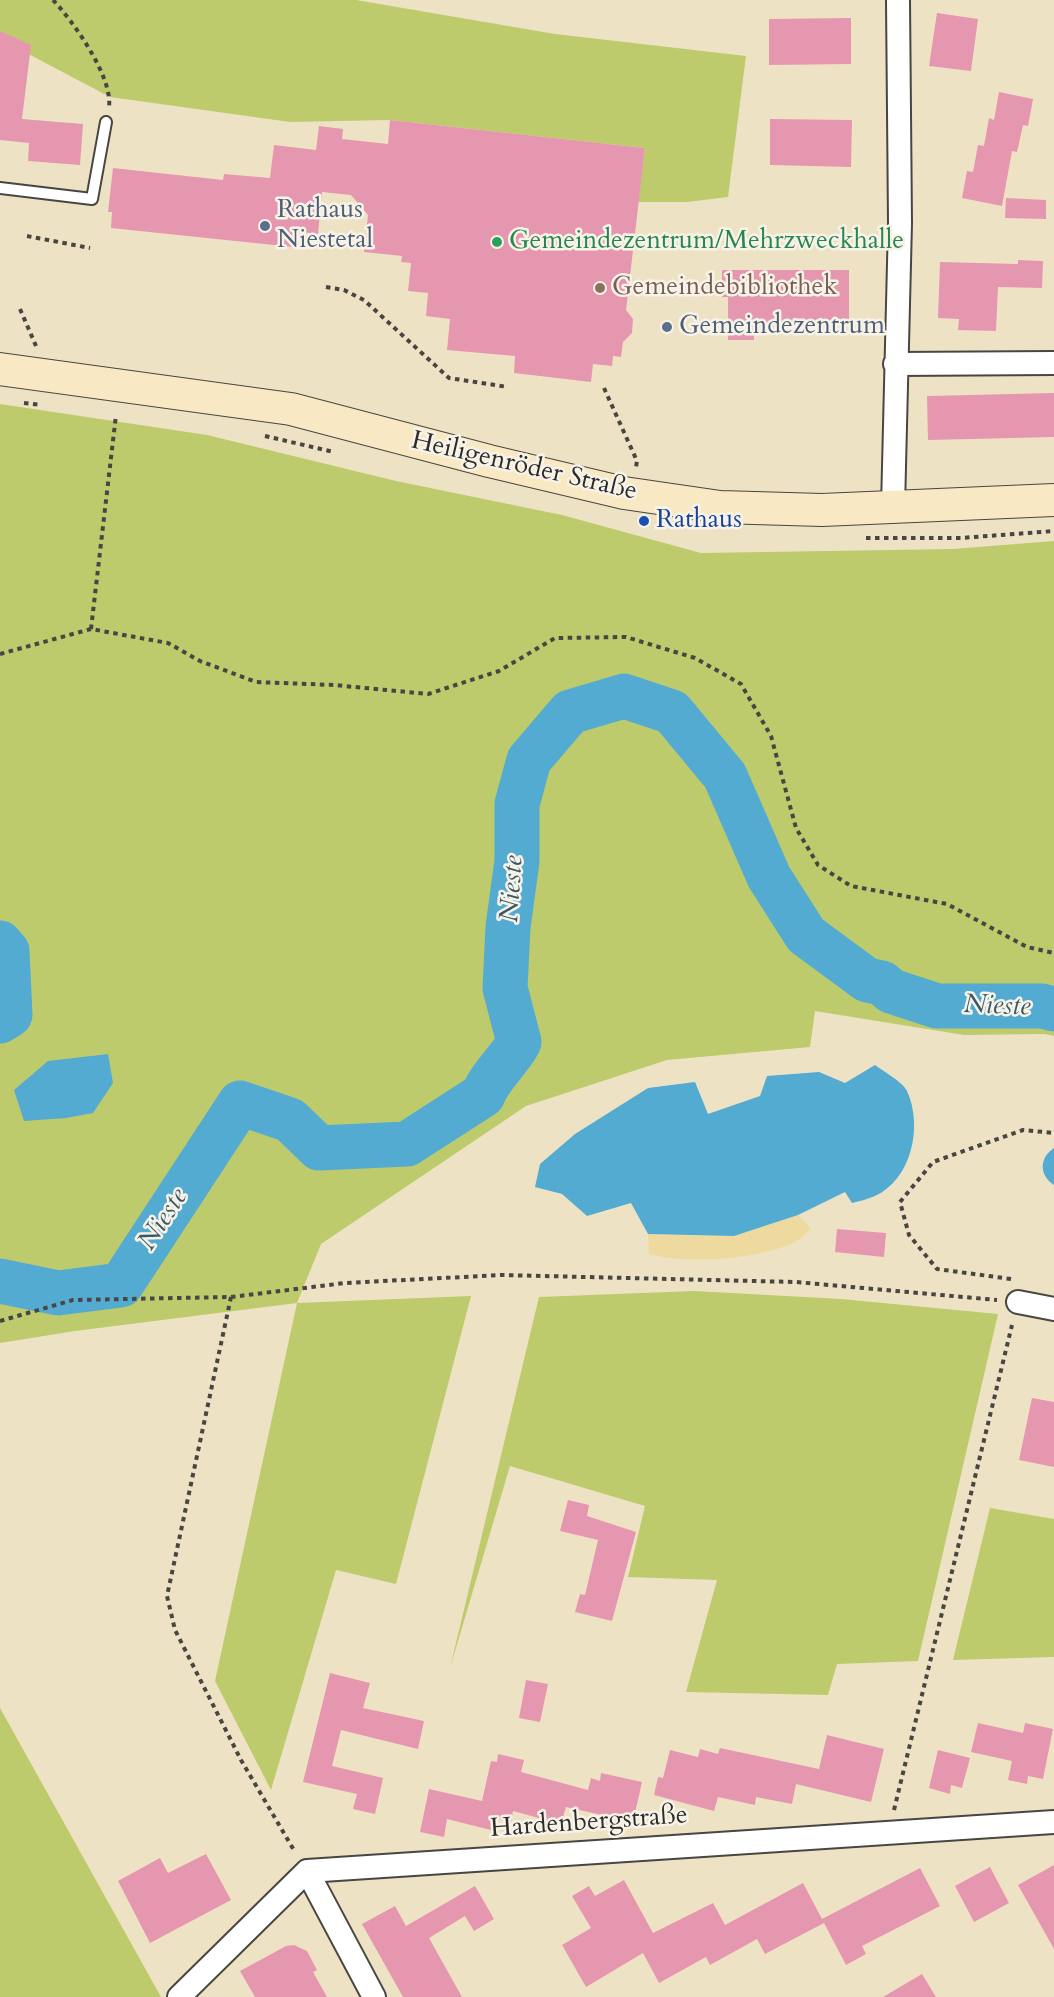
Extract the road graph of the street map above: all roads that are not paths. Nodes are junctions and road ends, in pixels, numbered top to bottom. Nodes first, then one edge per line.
1 (898, 0) edge
2 (106, 122) road end
3 (0, 188) edge
4 (1054, 363) edge
5 (895, 364) junction
6 (0, 369) edge
7 (1054, 500) edge
8 (893, 507) junction
9 (1019, 1291) road end
10 (1054, 1309) edge
11 (1054, 1822) edge
12 (307, 1871) junction
13 (179, 1997) edge
14 (374, 1997) edge

1 - 5 street
2 - 3 lane
4 - 5 street
5 - 8 street
6 - 8 street, Heiligenröder Straße
7 - 8 street, Heiligenröder Straße
9 - 10 street
11 - 12 street, Hardenbergstraße
12 - 13 street
12 - 14 street

